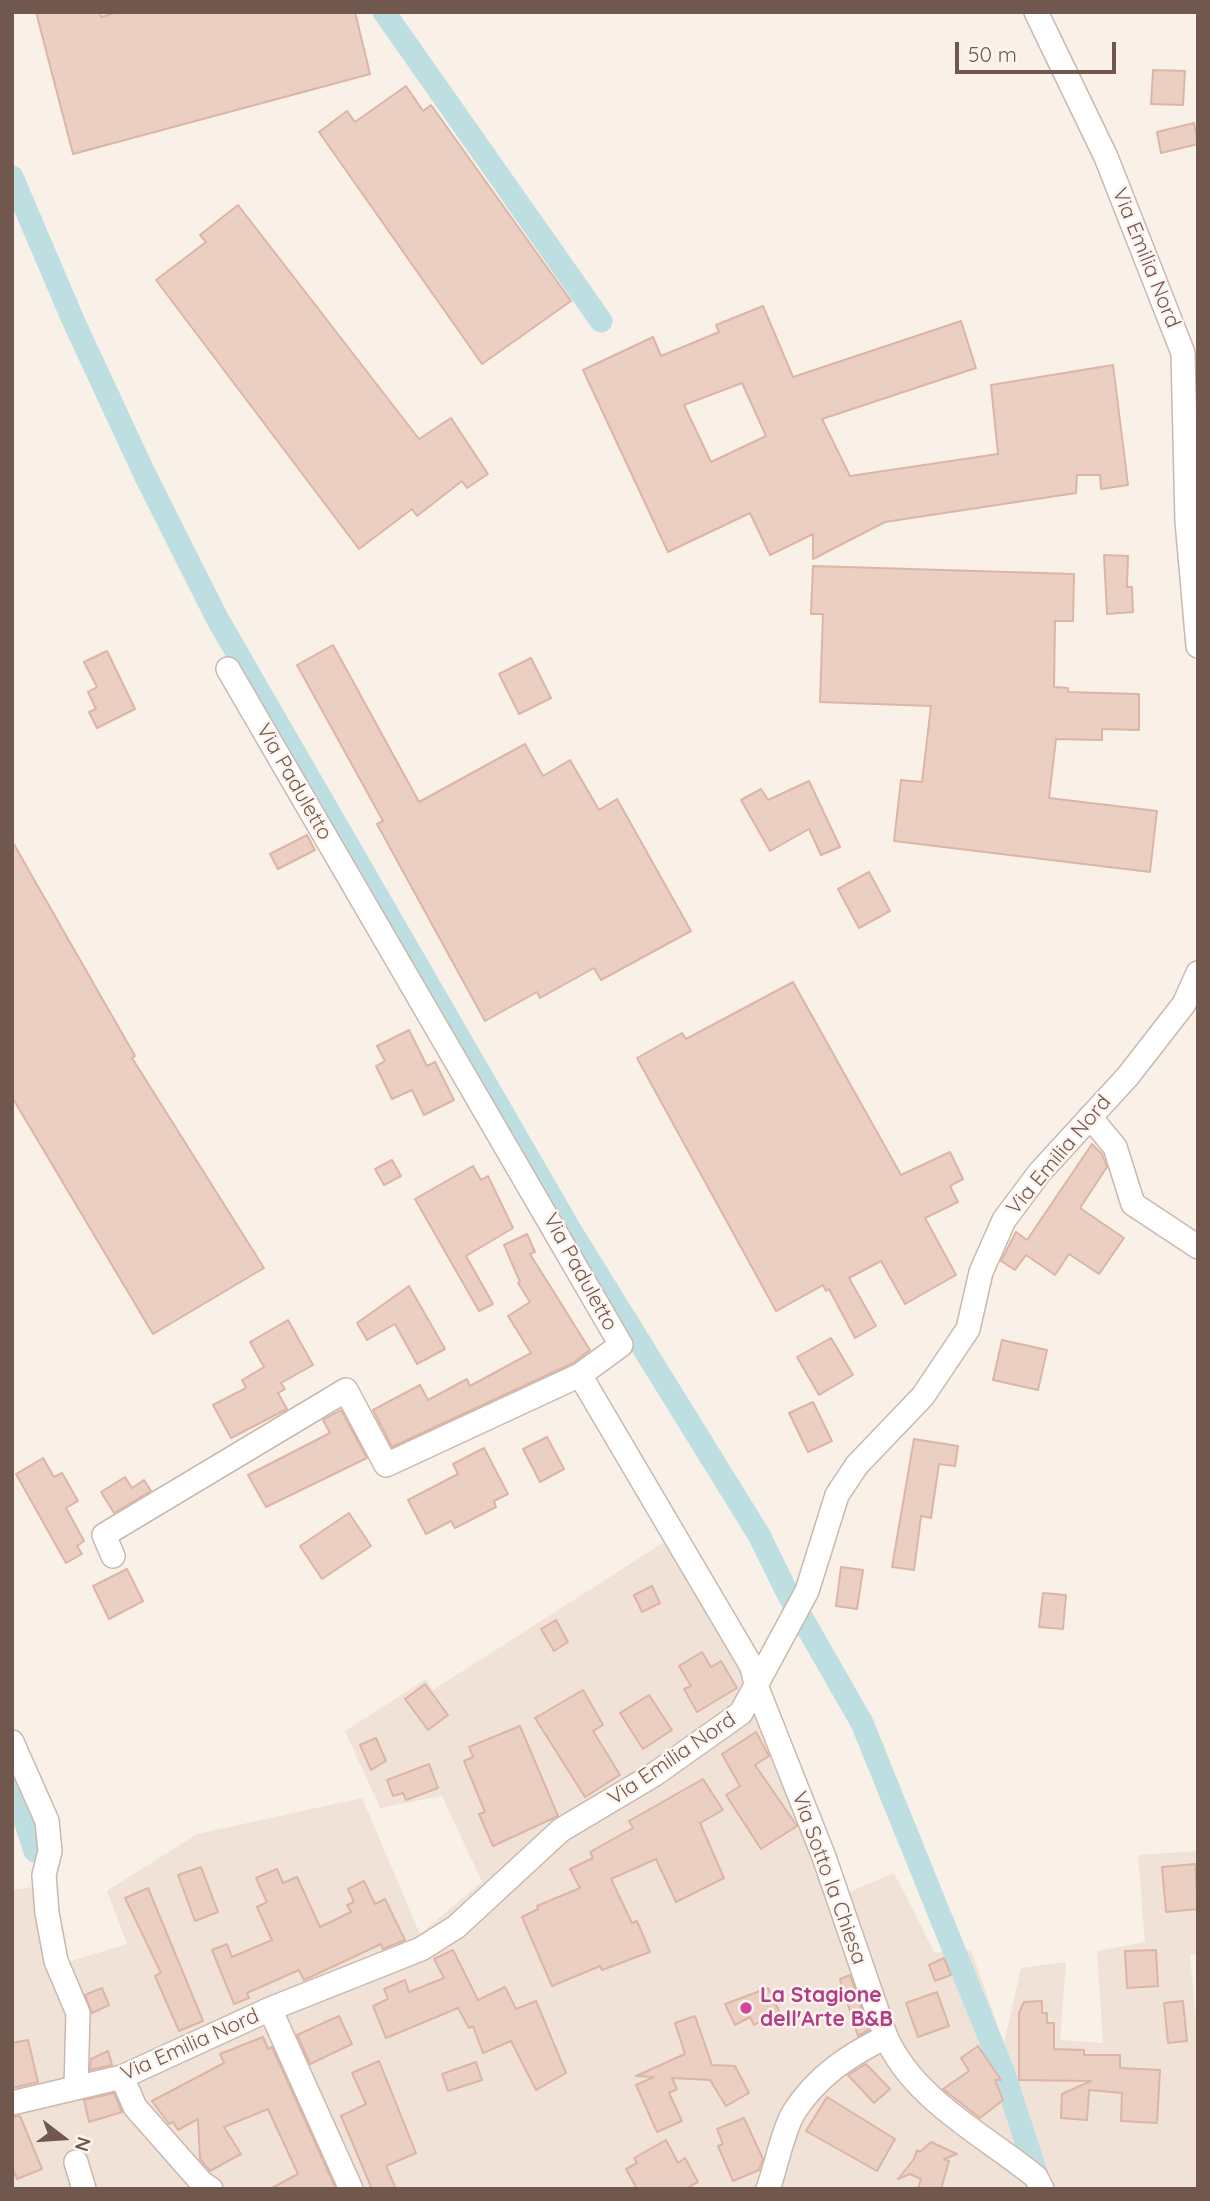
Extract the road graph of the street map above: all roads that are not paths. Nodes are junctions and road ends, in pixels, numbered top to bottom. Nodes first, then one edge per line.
1 (1036, 12) edge
2 (1198, 646) edge
3 (229, 669) dead end
4 (1198, 973) edge
5 (1090, 1116) junction
6 (1198, 1247) edge
7 (580, 1375) junction
8 (113, 1556) dead end
9 (757, 1688) junction
10 (12, 1742) edge
11 (270, 2009) junction
12 (886, 2038) junction
13 (122, 2077) junction
14 (76, 2088) junction
15 (12, 2103) edge
16 (76, 2162) dead end
17 (84, 2189) edge
18 (211, 2189) edge
19 (351, 2189) edge
20 (768, 2189) edge
21 (1042, 2189) edge

1 - 2 street, Via Emilia Nord
3 - 7 street, Via Paduletto
4 - 5 street, Via Emilia Nord
5 - 6 street
5 - 9 street, Via Emilia Nord
7 - 8 street, Via Paduletto
7 - 9 street, Via Sotto la Chiesa
9 - 11 street, Via Emilia Nord
9 - 12 street, Via Sotto la Chiesa
10 - 14 street
11 - 13 street, Via Emilia Nord
11 - 19 street
12 - 20 street
12 - 21 street, Via Sotto la Chiesa
13 - 14 street, Via Emilia Nord
13 - 18 street
14 - 15 street, Via Emilia Nord
16 - 17 street

